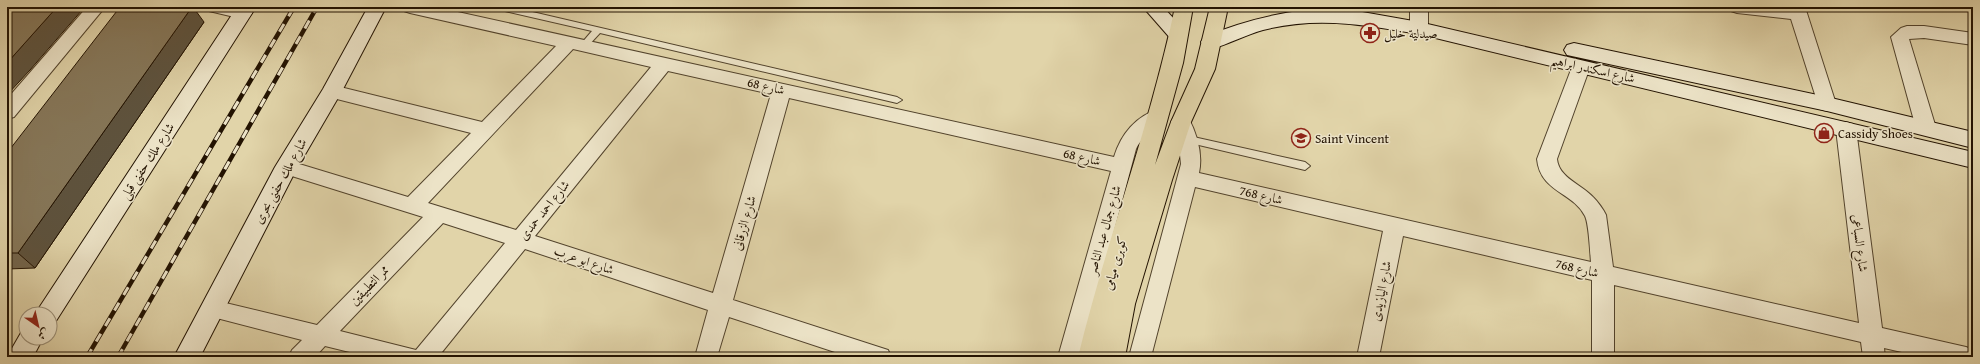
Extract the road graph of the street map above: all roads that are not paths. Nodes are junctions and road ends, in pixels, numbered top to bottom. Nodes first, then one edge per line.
1 (96, 7) edge
2 (215, 7) edge
3 (377, 7) edge
4 (410, 7) edge
5 (1152, 7) edge
6 (1184, 7) edge
7 (1219, 7) edge
8 (1372, 7) edge
9 (1738, 7) edge
10 (508, 9) dead end
11 (245, 10) edge
12 (1798, 11) edge
13 (1419, 17) edge
14 (598, 30) junction
15 (1178, 34) junction
16 (1973, 39) edge
17 (1211, 42) junction
18 (577, 43) junction
19 (664, 63) junction
20 (1581, 67) junction
21 (782, 90) junction
22 (820, 90) junction
23 (332, 91) junction
24 (897, 100) dead end
25 (1827, 104) junction
26 (7, 112) edge
27 (1159, 116) joint
28 (1926, 128) junction
29 (1846, 129) junction
30 (486, 130) junction
31 (1185, 131) junction
32 (1973, 140) edge
33 (1973, 160) edge
34 (1305, 166) dead end
35 (286, 167) junction
36 (1142, 172) junction
37 (1187, 178) junction
38 (412, 206) junction
39 (439, 214) junction
40 (1394, 226) junction
41 (520, 239) junction
42 (1603, 274) junction
43 (52, 306) edge
44 (720, 306) junction
45 (212, 309) junction
46 (321, 335) junction
47 (1872, 335) junction
48 (187, 357) edge
49 (300, 357) edge
50 (409, 357) edge
51 (424, 357) edge
52 (706, 357) edge
53 (880, 357) edge
54 (1069, 357) edge
55 (1091, 357) edge
56 (1112, 357) edge
57 (1140, 357) edge
58 (1368, 357) edge
59 (1604, 357) edge
60 (1874, 357) edge
61 (1966, 357) edge

1 - 26 street
2 - 11 street
3 - 23 street, شارع ملك حفنى بحرى
4 - 18 street, شارع 68
5 - 15 street
6 - 15 main road, شارع جمال عبد الناصر
7 - 17 main road, شارع جمال عبد الناصر
8 - 13 street, شارع اسكندر ابراهيم
9 - 12 street
10 - 14 lane
11 - 43 street, شارع ملك حفنى قبلى
12 - 25 street
13 - 17 street, شارع اسكندر ابراهيم
13 - 20 street, شارع اسكندر ابراهيم
13 - 25 street, شارع اسكندر ابراهيم
14 - 18 lane
14 - 22 lane
15 - 27 main road, شارع جمال عبد الناصر
16 - 28 street
17 - 31 main road, شارع جمال عبد الناصر
18 - 19 street, شارع 68
18 - 30 street
19 - 21 street, شارع 68
19 - 41 street, شارع احمد حمدى
20 - 29 street, شارع اسكندر ابراهيم
20 - 42 street
21 - 22 street, شارع 68
21 - 44 street, شارع الزرقانى
22 - 24 lane
22 - 36 street, شارع 68
23 - 30 street
23 - 35 street, شارع ملك حفنى بحرى
25 - 28 street, شارع اسكندر ابراهيم
27 - 36 street, شارع جمال عبد الناصر
28 - 32 street, شارع اسكندر ابراهيم
29 - 33 street, شارع اسكندر ابراهيم
29 - 47 street, شارع السباعى
30 - 38 street
31 - 34 lane
31 - 36 main road, شارع جمال عبد الناصر
31 - 37 street, شارع جمال عبد الناصر
35 - 38 street, شارع ابو عرب
35 - 45 street, شارع ملك حفنى بحرى
36 - 54 street, شارع جمال عبد الناصر
36 - 55 main road, كوبرى ميامى
36 - 56 main road, كوبرى ميامى
37 - 40 street, شارع 768
37 - 57 street, شارع جمال عبد الناصر
38 - 39 street, شارع ابو عرب
39 - 41 street, شارع ابو عرب
39 - 46 street, ممر التطبيقين
40 - 42 street, شارع 768
40 - 58 street, شارع اليازيدى
41 - 44 street, شارع ابو عرب
41 - 51 street, شارع احمد حمدى
42 - 47 street, شارع 768
42 - 59 street
44 - 52 street, شارع الزرقانى
44 - 53 street, شارع ابو عرب
45 - 46 street
45 - 48 street, شارع ملك حفنى بحرى
46 - 49 street, ممر التطبيقين
46 - 50 street
47 - 60 street, شارع السباعى
47 - 61 street, شارع 768

